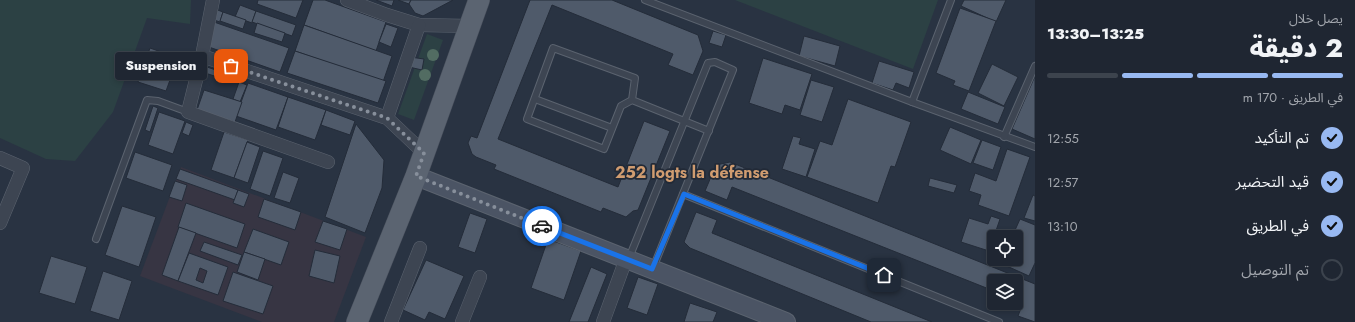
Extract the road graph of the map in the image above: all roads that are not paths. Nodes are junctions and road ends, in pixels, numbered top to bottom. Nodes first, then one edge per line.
1 (213, 0) edge
2 (347, 0) edge
3 (479, 0) edge
4 (645, 0) edge
5 (952, 0) edge
6 (418, 25) junction
7 (470, 26) junction
8 (202, 56) junction
9 (1035, 66) edge
10 (534, 99) junction
11 (632, 100) junction
12 (912, 102) junction
13 (188, 112) junction
14 (387, 118) junction
15 (685, 121) junction
16 (612, 128) junction
17 (709, 131) junction
18 (1004, 137) junction
19 (1035, 147) edge
20 (424, 153) junction
21 (0, 158) edge
22 (328, 162) dead end
23 (416, 176) junction
24 (684, 194) junction
25 (0, 223) edge
26 (96, 239) dead end
27 (420, 248) dead end
28 (627, 260) junction
29 (652, 269) junction
30 (480, 277) dead end
31 (357, 322) edge
32 (391, 322) edge
33 (462, 322) edge
34 (603, 322) edge
35 (786, 322) edge
36 (999, 322) edge

1 - 8 street
2 - 6 street
3 - 7 main road
4 - 12 lane
5 - 12 lane
6 - 7 street
6 - 14 street
7 - 20 main road
8 - 13 street
8 - 14 street
9 - 18 lane
10 - 11 lane
10 - 16 lane
10 - 16 lane
11 - 15 lane
11 - 16 lane
12 - 18 lane
13 - 22 street
13 - 26 lane
14 - 20 street
15 - 17 lane
15 - 17 lane
15 - 28 lane
17 - 24 lane
18 - 19 lane
20 - 23 main road
21 - 25 street
23 - 28 main road
23 - 31 main road
24 - 29 lane
24 - 36 lane
27 - 32 street
28 - 29 main road
28 - 34 street
29 - 35 main road
30 - 33 street

